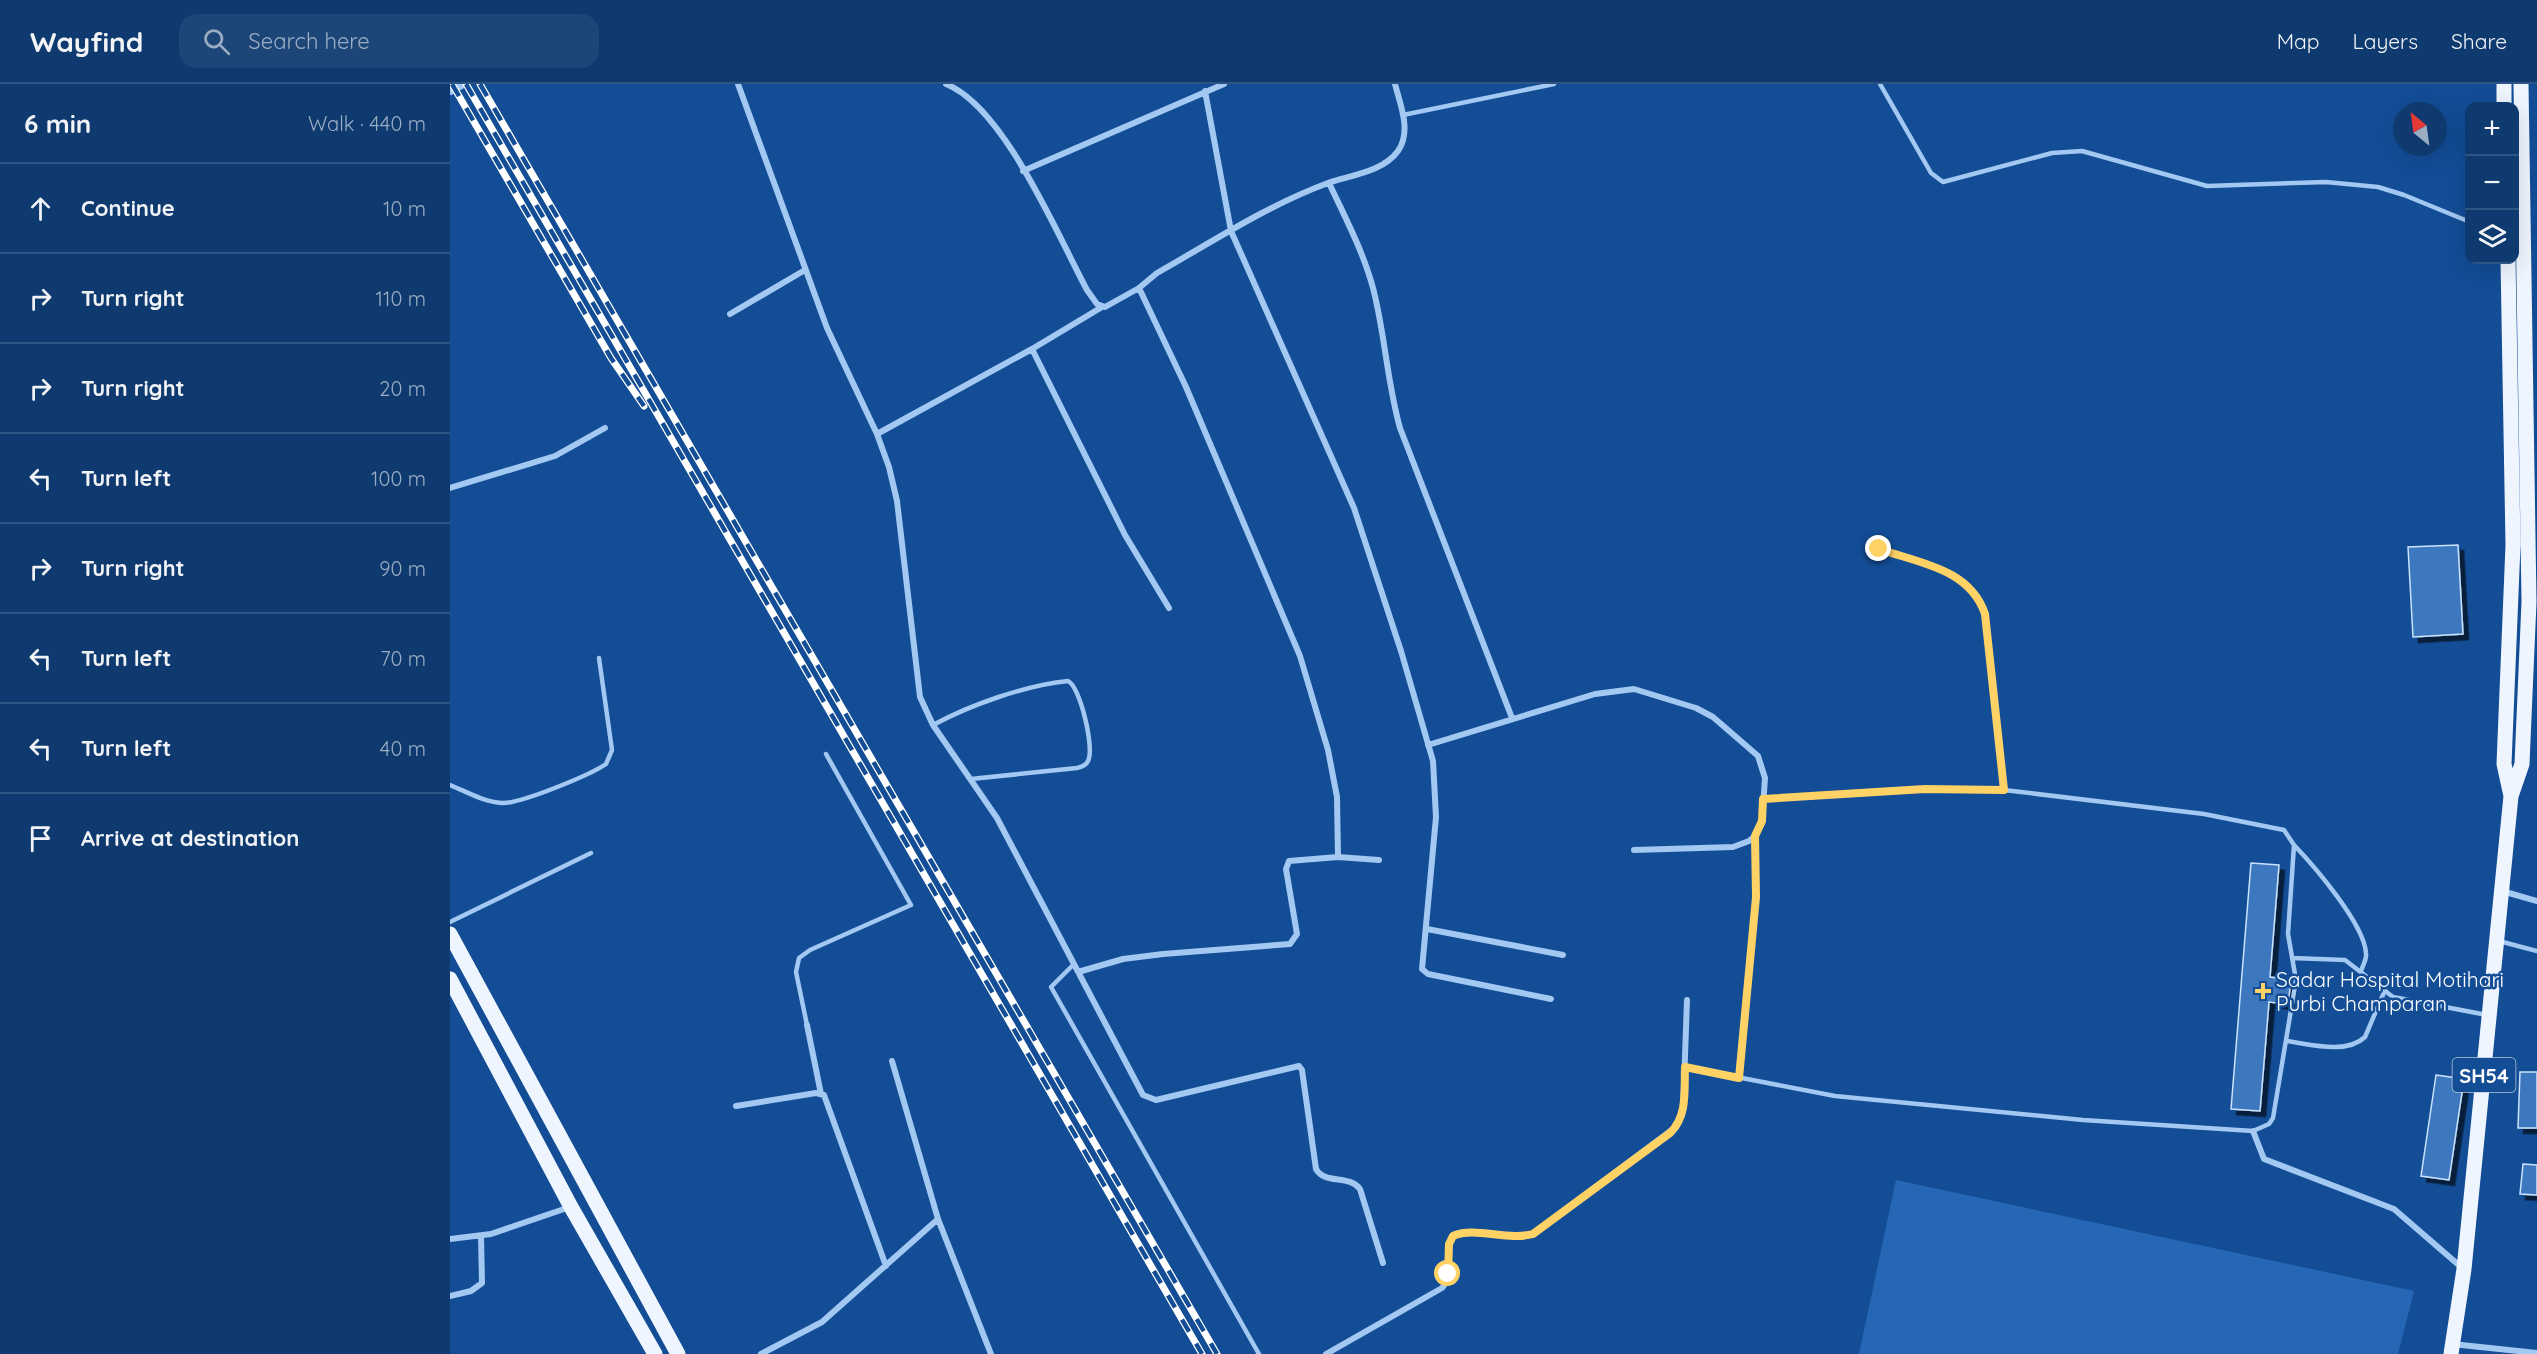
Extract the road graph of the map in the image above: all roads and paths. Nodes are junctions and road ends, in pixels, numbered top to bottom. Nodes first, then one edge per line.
1 (460, 84) edge
2 (738, 84) edge
3 (946, 84) edge
4 (1224, 84) edge
5 (1395, 84) edge
6 (1554, 84) edge
7 (1880, 84) edge
8 (2504, 84) edge
9 (2521, 84) edge
10 (450, 90) edge
11 (1205, 91) junction
12 (2504, 102) edge
13 (1403, 114) junction
14 (1023, 171) junction
15 (1329, 183) junction
16 (2465, 220) edge
17 (1231, 231) junction
18 (2508, 264) edge
19 (805, 270) junction
20 (1139, 288) junction
21 (1102, 307) junction
22 (730, 314) dead end
23 (1032, 349) junction
24 (605, 428) dead end
25 (877, 434) junction
26 (2533, 453) edge
27 (450, 488) edge
28 (1879, 549) dead end
29 (1169, 608) dead end
30 (599, 658) dead end
31 (1512, 717) junction
32 (933, 725) junction
33 (1428, 745) junction
34 (826, 754) dead end
35 (971, 779) junction
36 (450, 785) edge
37 (2004, 790) junction
38 (2511, 796) junction
39 (1763, 799) junction
40 (1755, 836) junction
41 (2294, 845) junction
42 (1634, 850) dead end
43 (591, 853) dead end
44 (1338, 857) junction
45 (1379, 860) dead end
46 (2501, 891) junction
47 (2537, 901) edge
48 (450, 922) edge
49 (1427, 929) junction
50 (450, 934) edge
51 (2496, 941) junction
52 (2537, 951) edge
53 (1563, 955) dead end
54 (2292, 958) junction
55 (1074, 964) junction
56 (2361, 971) junction
57 (1078, 972) junction
58 (450, 979) edge
59 (2385, 990) junction
60 (1551, 999) dead end
61 (1687, 1000) dead end
62 (2489, 1016) junction
63 (807, 1025) joint
64 (2286, 1041) junction
65 (892, 1061) dead end
66 (1685, 1067) junction
67 (1739, 1078) junction
68 (821, 1094) junction
69 (736, 1106) dead end
70 (2253, 1131) junction
71 (571, 1207) junction
72 (938, 1219) junction
73 (481, 1236) junction
74 (450, 1239) edge
75 (1383, 1263) dead end
76 (886, 1266) junction
77 (2464, 1269) junction
78 (450, 1296) edge
79 (2451, 1349) edge
80 (2537, 1353) edge
81 (655, 1354) edge
82 (678, 1354) edge
83 (760, 1354) edge
84 (991, 1354) edge
85 (1259, 1354) edge
86 (1326, 1354) edge

1 - 10 street
2 - 19 street
3 - 14 street
4 - 11 street
5 - 13 street
6 - 13 lane
7 - 16 lane
8 - 12 main road
9 - 26 main road, SH54
11 - 14 street
11 - 17 street
13 - 15 street
14 - 21 street
15 - 17 street
15 - 31 street
17 - 20 street
17 - 33 street
18 - 38 main road, SH54
19 - 22 street
19 - 25 street
20 - 21 street
20 - 44 street
21 - 23 street
23 - 25 street
23 - 29 street
24 - 27 street
25 - 32 street
26 - 38 main road, SH54
28 - 37 lane
30 - 36 lane
31 - 33 street
31 - 39 street
32 - 35 street
32 - 35 lane
33 - 49 street
34 - 63 lane
35 - 55 street
37 - 39 lane
37 - 41 lane
38 - 46 main road, SH54
39 - 40 street
40 - 42 street
40 - 67 lane
41 - 54 lane
41 - 56 lane
43 - 48 lane
44 - 45 street
44 - 57 street
46 - 47 street
46 - 51 main road, SH54
49 - 53 street
49 - 60 street
50 - 82 main road
51 - 52 lane
51 - 62 main road, SH54
54 - 56 lane
54 - 64 lane
55 - 57 street
55 - 85 lane
56 - 59 lane
57 - 75 street
58 - 71 main road
59 - 62 lane
59 - 64 lane
61 - 66 street
62 - 77 main road, SH54
63 - 68 street
64 - 70 lane
65 - 72 street
66 - 67 lane
66 - 86 street
67 - 70 lane
68 - 69 street
68 - 76 street
70 - 77 street
71 - 73 street
71 - 81 main road
72 - 76 street
72 - 84 street
73 - 74 street
73 - 78 street
76 - 83 street
77 - 79 main road, SH54
79 - 80 street

